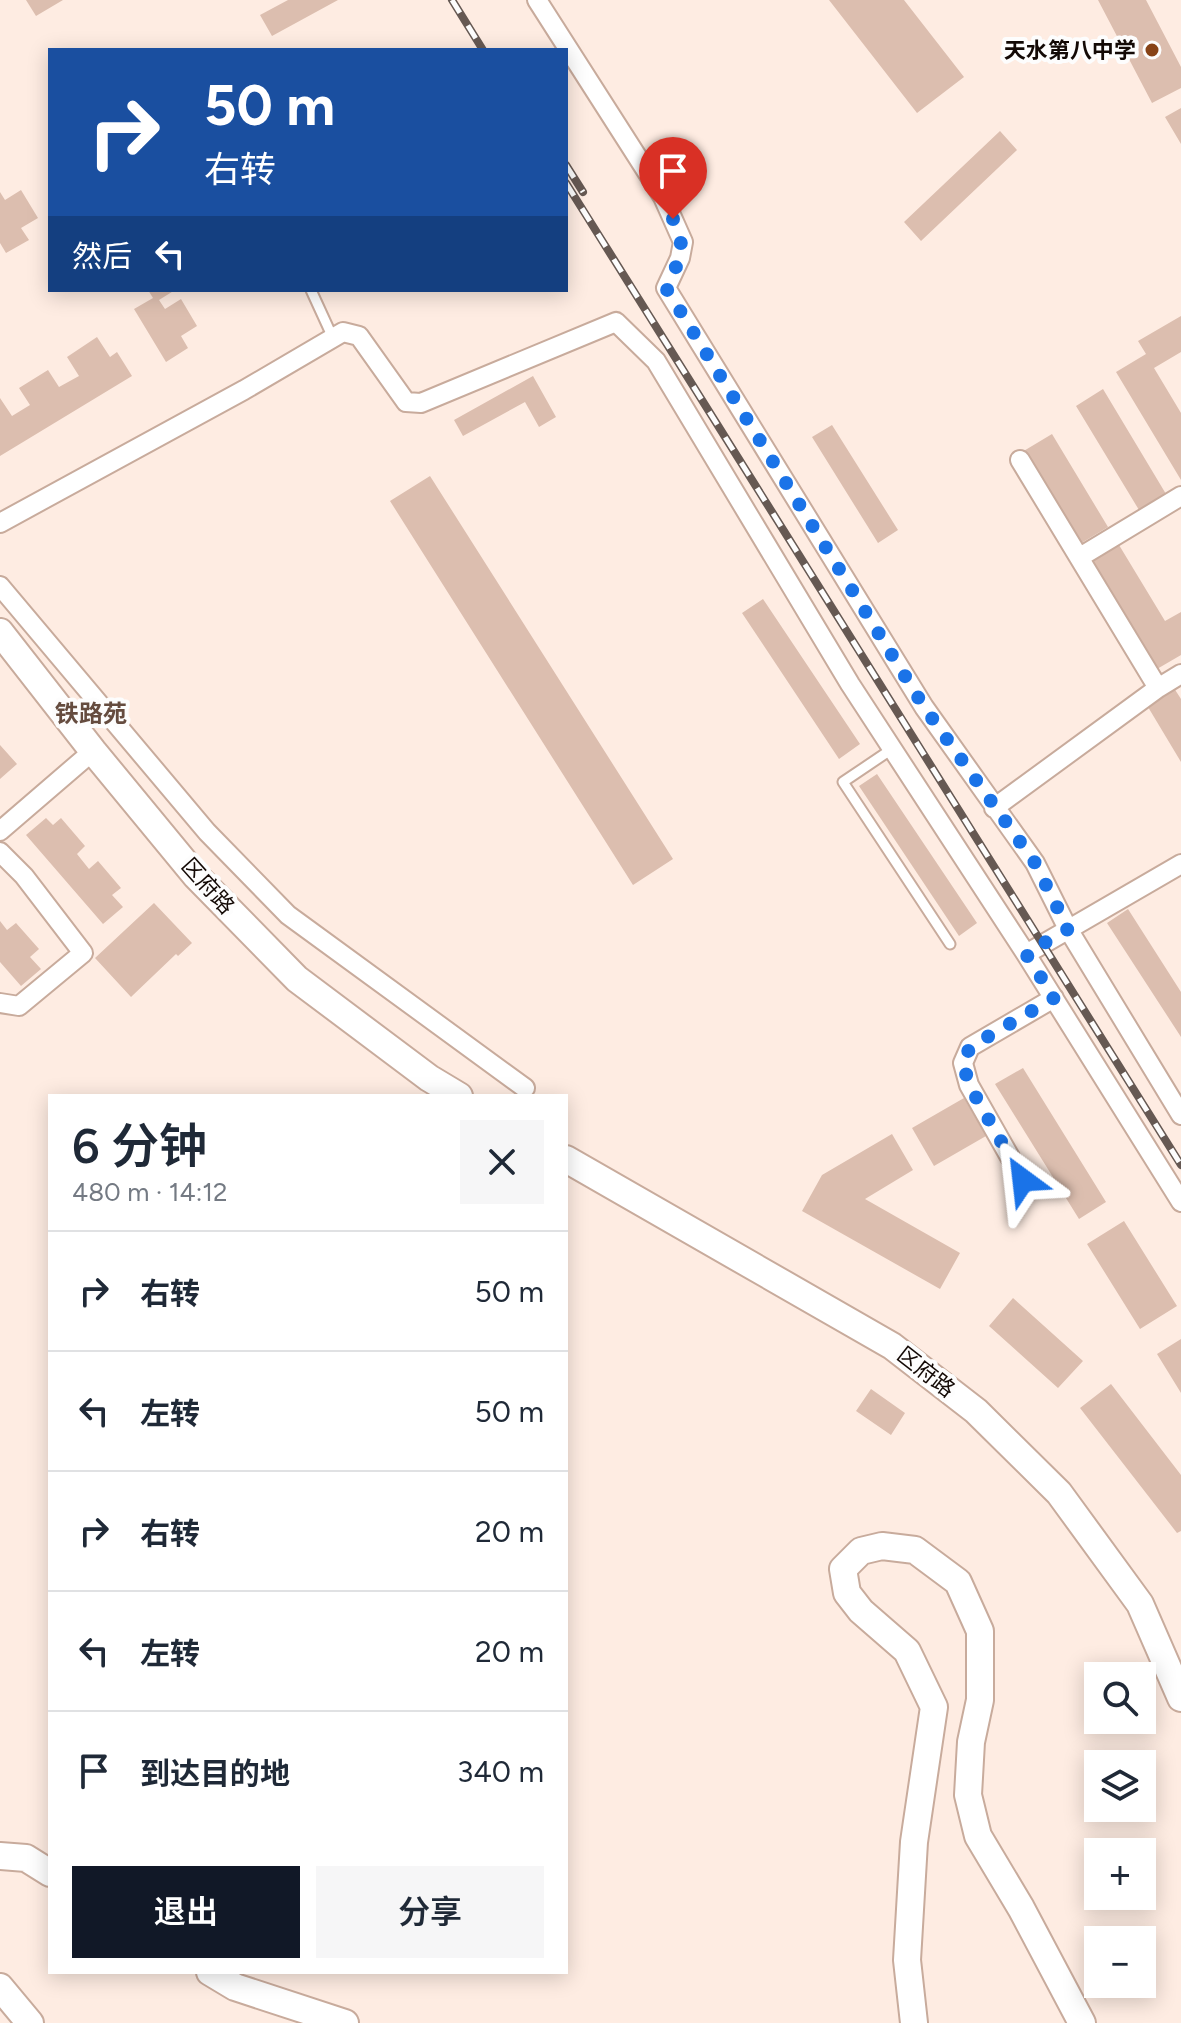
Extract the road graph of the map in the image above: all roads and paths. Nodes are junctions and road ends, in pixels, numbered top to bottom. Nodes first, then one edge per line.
1 (537, 0) edge
2 (568, 48) edge
3 (568, 48) edge
4 (312, 292) edge
5 (333, 338) junction
6 (1020, 460) dead end
7 (1181, 496) edge
8 (0, 523) edge
9 (1080, 557) junction
10 (0, 586) edge
11 (0, 632) edge
12 (1181, 674) edge
13 (1158, 688) junction
14 (892, 749) junction
15 (93, 751) junction
16 (994, 808) junction
17 (0, 831) edge
18 (0, 852) edge
19 (1181, 864) edge
20 (1068, 929) junction
21 (950, 944) dead end
22 (1026, 954) junction
23 (1054, 998) junction
24 (0, 1003) edge
25 (525, 1088) dead end
26 (456, 1094) edge
27 (1181, 1115) edge
28 (568, 1160) edge
29 (1023, 1180) dead end
30 (1181, 1202) edge
31 (1181, 1698) edge
32 (0, 1856) edge
33 (48, 1872) edge
34 (213, 1974) edge
35 (0, 1987) edge
36 (30, 2023) edge
37 (345, 2023) edge
38 (914, 2023) edge
39 (1082, 2023) edge

1 - 2 street
3 - 16 street
4 - 5 lane
5 - 8 street
5 - 14 street
6 - 9 street
7 - 9 street
9 - 13 street
10 - 25 street
11 - 15 main road, 区府路
12 - 13 street
13 - 16 street
14 - 21 lane
14 - 22 street
15 - 17 street
15 - 26 main road, 区府路
16 - 20 street
18 - 24 street
19 - 20 street
20 - 22 street
20 - 27 street
22 - 23 street
23 - 29 street
23 - 30 street
28 - 31 main road, 区府路
32 - 33 main road
34 - 37 main road
35 - 36 main road
38 - 39 main road

